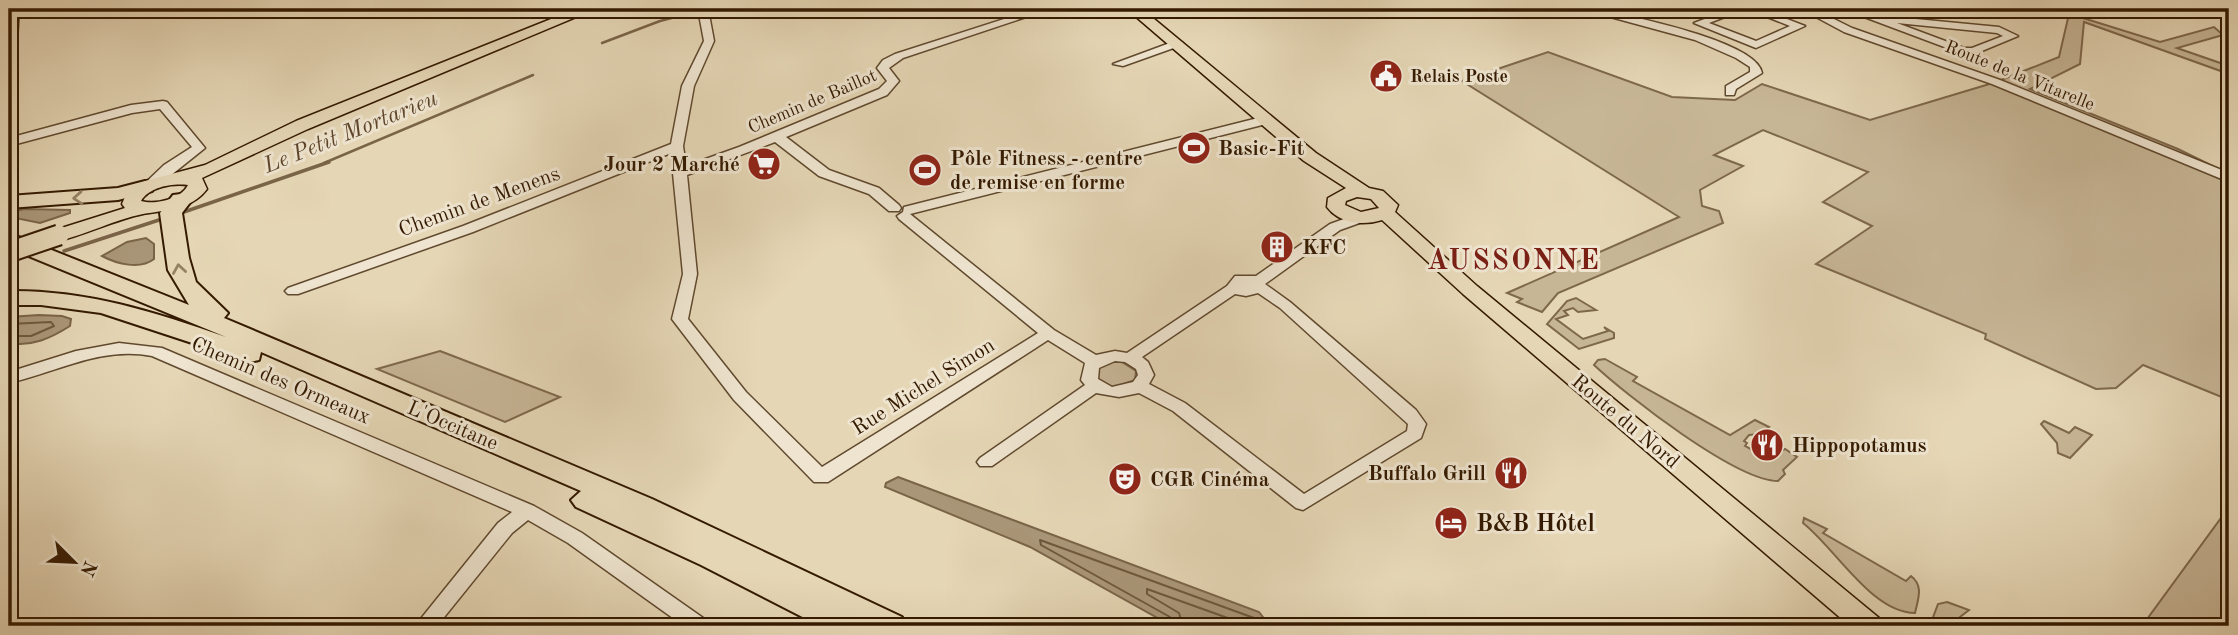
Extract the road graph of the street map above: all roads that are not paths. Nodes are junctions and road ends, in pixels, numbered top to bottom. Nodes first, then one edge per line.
1 (14, 9) edge
2 (587, 9) edge
3 (703, 9) edge
4 (1045, 9) edge
5 (1586, 9) edge
6 (1741, 9) edge
7 (1752, 9) edge
8 (1806, 9) edge
9 (1848, 9) edge
10 (2219, 9) edge
11 (1139, 11) edge
12 (2229, 18) edge
13 (1875, 19) junction
14 (1727, 34) junction
15 (1706, 42) junction
16 (1178, 43) junction
17 (1119, 64) dead end
18 (9, 72) edge
19 (1730, 92) dead end
20 (1266, 120) junction
21 (776, 136) junction
22 (9, 142) edge
23 (677, 146) junction
24 (1310, 157) junction
25 (681, 172) junction
26 (2226, 178) edge
27 (182, 183) junction
28 (1362, 191) junction
29 (142, 195) junction
30 (9, 202) edge
31 (1337, 208) junction
32 (902, 211) junction
33 (1371, 216) junction
34 (9, 240) edge
35 (9, 253) edge
36 (1248, 286) junction
37 (293, 291) dead end
38 (9, 298) edge
39 (1048, 333) junction
40 (250, 354) junction
41 (1136, 361) junction
42 (1095, 362) junction
43 (332, 373) junction
44 (9, 378) edge
45 (1095, 386) junction
46 (1139, 386) junction
47 (986, 462) dead end
48 (527, 511) junction
49 (425, 626) edge
50 (699, 626) edge
51 (849, 626) edge
52 (890, 626) edge
53 (1851, 626) edge
54 (1869, 626) edge

1 - 18 street
2 - 27 main road
3 - 23 street
4 - 21 street, Chemin de Baillot
5 - 15 street
6 - 14 street
7 - 14 street
8 - 26 street, Route de la Vitarelle
9 - 13 street
10 - 12 main road
11 - 16 main road
13 - 13 street
14 - 15 street
15 - 19 street
16 - 17 street
16 - 20 main road
20 - 24 main road
20 - 32 street
21 - 25 street, Chemin de Baillot
21 - 32 street
22 - 27 street
23 - 25 street
23 - 37 street, Chemin de Menens
24 - 28 main road
24 - 31 main road
25 - 39 street, Rue Michel Simon
27 - 29 main road
27 - 29 street
43 -> 27 highway
28 - 31 main road
28 - 33 main road
29 -> 30 highway
29 - 35 main road, bridge
31 - 33 main road
31 - 36 street
32 - 39 street
33 - 36 street
33 - 53 main road, Route du Nord
33 - 54 main road, Route du Nord
34 - 43 highway, L'Occitane
35 - 40 highway, L'Occitane
36 - 41 street
36 - 46 street
38 - 40 highway
39 - 42 street
40 - 51 highway, L'Occitane
41 - 42 street
41 - 46 street
42 - 45 street
43 - 52 highway, L'Occitane
44 - 48 street, Chemin des Ormeaux
45 - 46 street
45 - 47 street
48 - 49 street
48 - 50 street, Chemin des Ormeaux

